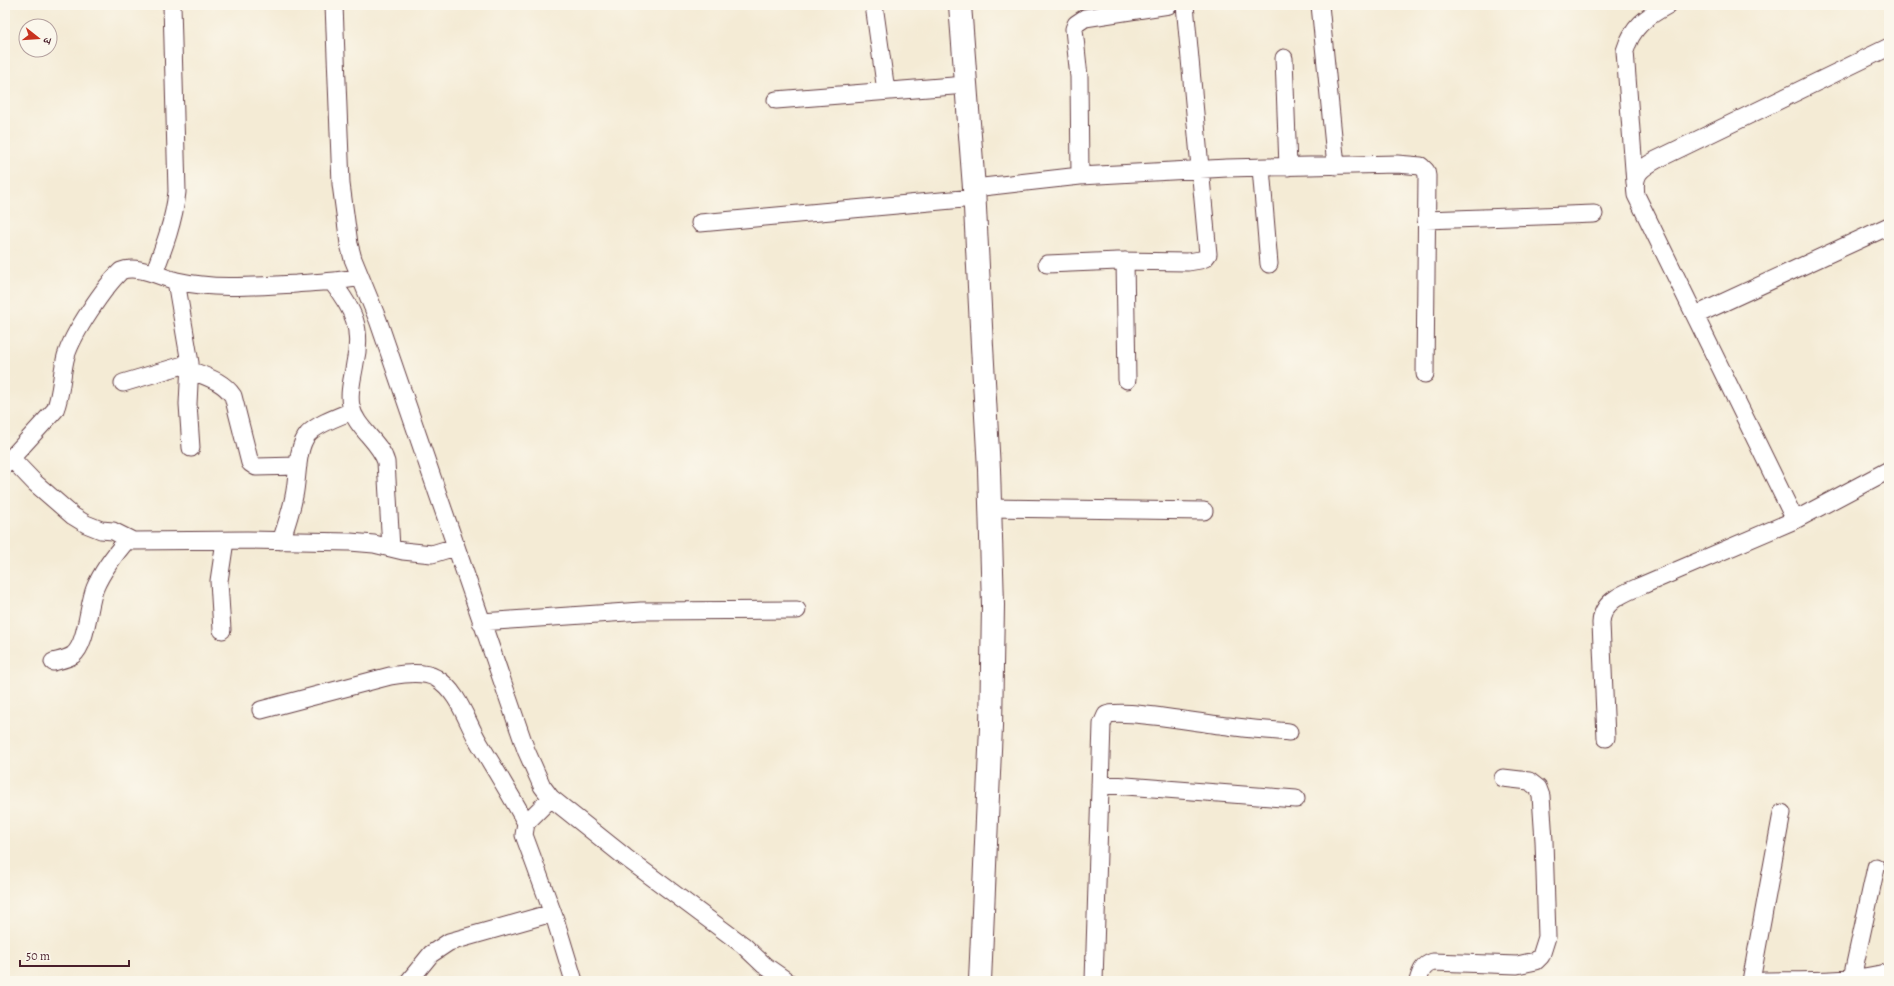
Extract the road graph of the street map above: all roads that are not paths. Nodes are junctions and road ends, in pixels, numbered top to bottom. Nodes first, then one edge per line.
1 (172, 5) edge
2 (334, 5) edge
3 (874, 5) edge
4 (960, 5) edge
5 (1169, 5) edge
6 (1185, 5) edge
7 (1320, 5) edge
8 (1668, 5) edge
9 (1889, 47) edge
10 (1284, 58) dead end
11 (966, 85) junction
12 (886, 91) junction
13 (776, 100) dead end
14 (1336, 166) junction
15 (1288, 167) junction
16 (1261, 168) junction
17 (1200, 170) junction
18 (1080, 176) junction
19 (1635, 185) junction
20 (974, 193) junction
21 (1594, 214) dead end
22 (1426, 220) junction
23 (700, 223) dead end
24 (1889, 226) edge
25 (1126, 261) junction
26 (1047, 264) dead end
27 (1269, 264) dead end
28 (154, 274) junction
29 (349, 279) junction
30 (176, 281) junction
31 (1696, 316) junction
32 (190, 367) junction
33 (1425, 374) dead end
34 (1127, 380) dead end
35 (123, 383) dead end
36 (352, 411) junction
37 (191, 448) dead end
38 (8, 461) edge
39 (298, 466) junction
40 (1889, 470) edge
41 (990, 508) junction
42 (1204, 511) dead end
43 (1795, 520) junction
44 (128, 539) junction
45 (225, 541) junction
46 (282, 541) junction
47 (391, 548) junction
48 (447, 550) junction
49 (797, 610) dead end
50 (481, 622) junction
51 (222, 630) dead end
52 (53, 662) dead end
53 (261, 710) dead end
54 (1289, 732) dead end
55 (1606, 738) dead end
56 (1504, 778) dead end
57 (1100, 784) junction
58 (551, 798) junction
59 (1296, 799) dead end
60 (1782, 813) dead end
61 (526, 823) junction
62 (1876, 867) dead end
63 (552, 913) junction
64 (1889, 972) edge
65 (1852, 978) junction
66 (409, 981) edge
67 (574, 981) edge
68 (787, 981) edge
69 (980, 981) edge
70 (1094, 981) edge
71 (1418, 981) edge
72 (1751, 981) edge
73 (1764, 981) edge

1 - 28 street
2 - 29 street
3 - 12 street
4 - 11 main road
5 - 18 street
6 - 17 street
7 - 14 street
8 - 19 street
9 - 19 street
10 - 15 street
11 - 12 street
11 - 20 main road
12 - 13 street
14 - 15 street
14 - 22 street
15 - 16 street
16 - 17 street
16 - 27 street
17 - 18 street
17 - 25 street
18 - 20 street
19 - 31 street
20 - 23 street
20 - 41 main road
21 - 22 street
22 - 33 street
24 - 31 street
25 - 26 street
25 - 34 street
28 - 30 street
28 - 38 street
29 - 30 street
29 - 36 street
29 - 48 street
30 - 32 street
31 - 43 street
32 - 35 street
32 - 37 street
32 - 39 street
36 - 39 street
36 - 47 street
38 - 44 street
39 - 46 street
40 - 43 street
41 - 42 street
41 - 69 main road
43 - 55 street
44 - 45 street
44 - 52 street
45 - 46 street
45 - 51 street
46 - 47 street
47 - 48 street
48 - 50 street
49 - 50 street
50 - 58 street
53 - 61 street
54 - 57 street
56 - 71 street
57 - 59 street
57 - 70 street
58 - 61 street
58 - 68 street
60 - 72 street
61 - 63 street
62 - 65 street
63 - 66 street
63 - 67 street
64 - 65 street
65 - 73 street

